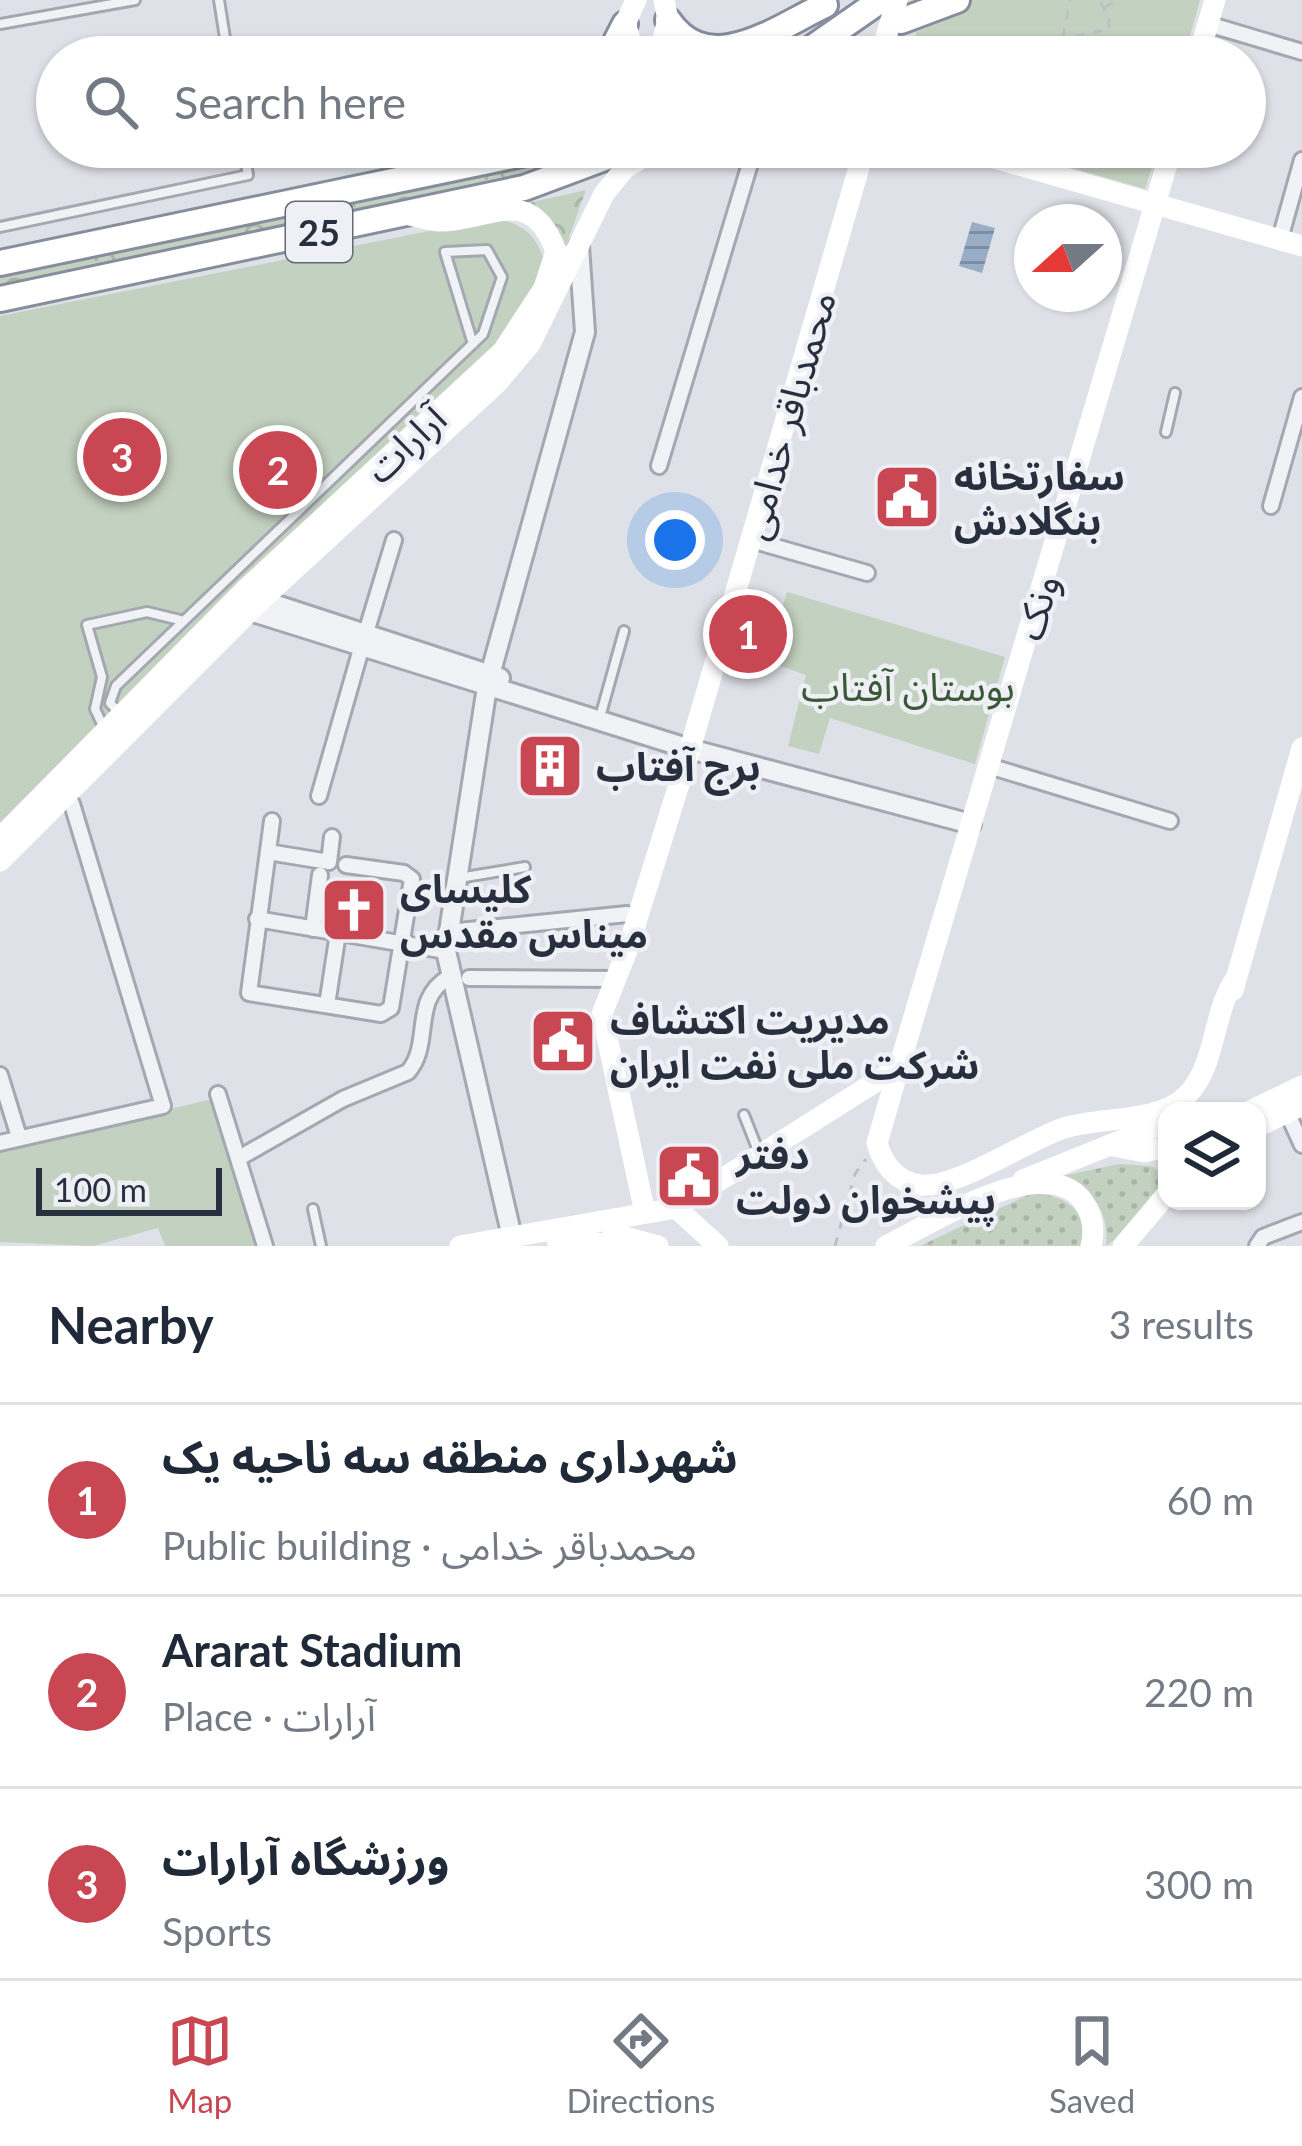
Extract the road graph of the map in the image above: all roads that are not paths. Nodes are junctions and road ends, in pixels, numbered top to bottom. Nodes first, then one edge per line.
1 (135, 0) edge
2 (219, 0) edge
3 (636, 0) edge
4 (957, 0) edge
5 (1215, 0) edge
6 (829, 3) edge
7 (897, 6) edge
8 (666, 10) edge
9 (0, 24) edge
10 (625, 24) junction
11 (1208, 24) junction
12 (225, 36) edge
13 (619, 36) edge
14 (629, 36) edge
15 (684, 36) edge
16 (753, 36) edge
17 (780, 36) edge
18 (840, 36) edge
19 (887, 36) edge
20 (893, 36) edge
21 (1204, 36) edge
22 (1248, 36) edge
23 (1266, 41) edge
24 (1302, 52) edge
25 (1302, 160) edge
26 (247, 168) edge
27 (473, 168) edge
28 (578, 168) edge
29 (631, 168) edge
30 (748, 168) edge
31 (848, 168) edge
32 (860, 168) edge
33 (1029, 168) edge
34 (1166, 168) edge
35 (1155, 204) junction
36 (406, 214) junction
37 (0, 227) edge
38 (1291, 243) edge
39 (579, 246) junction
40 (0, 263) edge
41 (0, 299) edge
42 (473, 344) junction
43 (1174, 393) dead end
44 (1302, 397) edge
45 (1166, 432) dead end
46 (1284, 460) junction
47 (1302, 465) edge
48 (659, 466) dead end
49 (1271, 506) dead end
50 (394, 540) dead end
51 (751, 540) junction
52 (867, 573) dead end
53 (728, 595) junction
54 (248, 600) junction
55 (182, 620) junction
56 (624, 632) dead end
57 (363, 642) junction
58 (489, 681) junction
59 (602, 710) junction
60 (114, 728) junction
61 (686, 741) junction
62 (1302, 748) edge
63 (989, 766) junction
64 (669, 795) junction
65 (319, 796) dead end
66 (72, 804) dead end
67 (272, 821) dead end
68 (1170, 821) dead end
69 (971, 824) junction
70 (332, 837) dead end
71 (0, 838) edge
72 (268, 852) junction
73 (0, 861) edge
74 (346, 865) dead end
75 (525, 867) dead end
76 (324, 869) junction
77 (458, 878) junction
78 (627, 914) junction
79 (257, 919) junction
80 (313, 928) junction
81 (338, 933) junction
82 (447, 942) junction
83 (401, 944) junction
84 (622, 957) junction
85 (459, 978) junction
86 (1236, 978) junction
87 (611, 990) junction
88 (327, 1005) junction
89 (899, 1066) junction
90 (0, 1075) edge
91 (1302, 1086) edge
92 (218, 1094) dead end
93 (1191, 1102) edge
94 (1266, 1103) edge
95 (1295, 1108) edge
96 (744, 1114) dead end
97 (1266, 1122) edge
98 (1158, 1126) edge
99 (20, 1137) junction
100 (0, 1143) edge
101 (1109, 1145) junction
102 (1302, 1145) edge
103 (1158, 1149) edge
104 (760, 1155) junction
105 (239, 1158) junction
106 (1018, 1183) junction
107 (1158, 1208) edge
108 (313, 1209) dead end
109 (658, 1211) junction
110 (1154, 1214) junction
111 (1302, 1222) edge
112 (562, 1228) junction
113 (518, 1241) edge
114 (265, 1246) edge
115 (321, 1246) edge
116 (460, 1246) edge
117 (628, 1246) edge
118 (658, 1246) edge
119 (718, 1246) edge
120 (886, 1246) edge
121 (1091, 1246) edge
122 (1123, 1246) edge
123 (1141, 1246) edge
124 (1257, 1246) edge

1 - 9 lane
2 - 12 lane
3 - 10 main road
4 - 7 highway
5 - 11 main road
6 - 16 highway
6 - 17 highway
7 - 18 highway
7 - 19 main road
7 - 20 main road
8 - 15 highway
10 - 13 highway
10 - 14 main road
11 - 21 main road
11 - 22 street
23 - 24 street
25 - 38 street
26 - 37 lane
27 - 40 highway, 25
28 - 36 highway, 25
29 - 39 main road, آرارات
30 - 48 street
31 - 53 main road, محمدباقر خدامی
32 - 51 main road, محمدباقر خدامی
33 - 35 main road
34 - 35 main road, ونک
35 - 38 main road
35 - 63 main road, ونک
36 - 41 highway, 25
36 - 54 main road, آرارات
39 - 54 main road, آرارات
39 - 58 street
42 - 42 lane
42 - 55 lane
43 - 45 lane
44 - 46 street
46 - 47 lane
46 - 49 street
50 - 57 street
51 - 52 street
51 - 53 main road, محمدباقر خدامی
53 - 61 main road, محمدباقر خدامی
54 - 57 street
54 - 60 main road, آرارات
55 - 60 lane
55 - 60 lane
56 - 59 lane
57 - 58 street
57 - 65 street
58 - 59 street
58 - 61 street
58 - 77 street
59 - 61 street
60 - 71 main road, آرارات
60 - 73 main road, آرارات
61 - 64 main road, محمدباقر خدامی
61 - 69 street
62 - 86 main road
63 - 68 street
63 - 69 main road, ونک
64 - 78 main road, محمدباقر خدامی
64 - 84 main road, محمدباقر خدامی
66 - 99 street
67 - 72 street
69 - 89 main road, ونک
70 - 76 street
72 - 76 street
72 - 79 street
74 - 83 street
75 - 77 lane
76 - 80 street
77 - 82 street
78 - 82 street
78 - 84 main road, محمدباقر خدامی
79 - 80 street
79 - 88 street
80 - 81 street
81 - 83 street
81 - 88 street
82 - 83 street
82 - 85 street
83 - 88 street
84 - 87 main road, محمدباقر خدامی
85 - 87 street
85 - 105 street
85 - 113 street
86 - 89 main road, ونک
86 - 93 main road
87 - 109 main road
89 - 104 main road
90 - 99 street
91 - 94 main road
92 - 105 street
95 - 97 main road
95 - 102 street
96 - 104 lane
98 - 101 main road
99 - 100 street
101 - 103 main road
101 - 106 main road
104 - 109 main road
105 - 114 street
106 - 120 main road
106 - 121 main road
107 - 110 main road
108 - 115 lane
109 - 112 main road
109 - 119 main road
110 - 122 main road
110 - 123 main road
111 - 124 street
112 - 113 main road
112 - 118 main road
113 - 116 main road
113 - 117 main road

